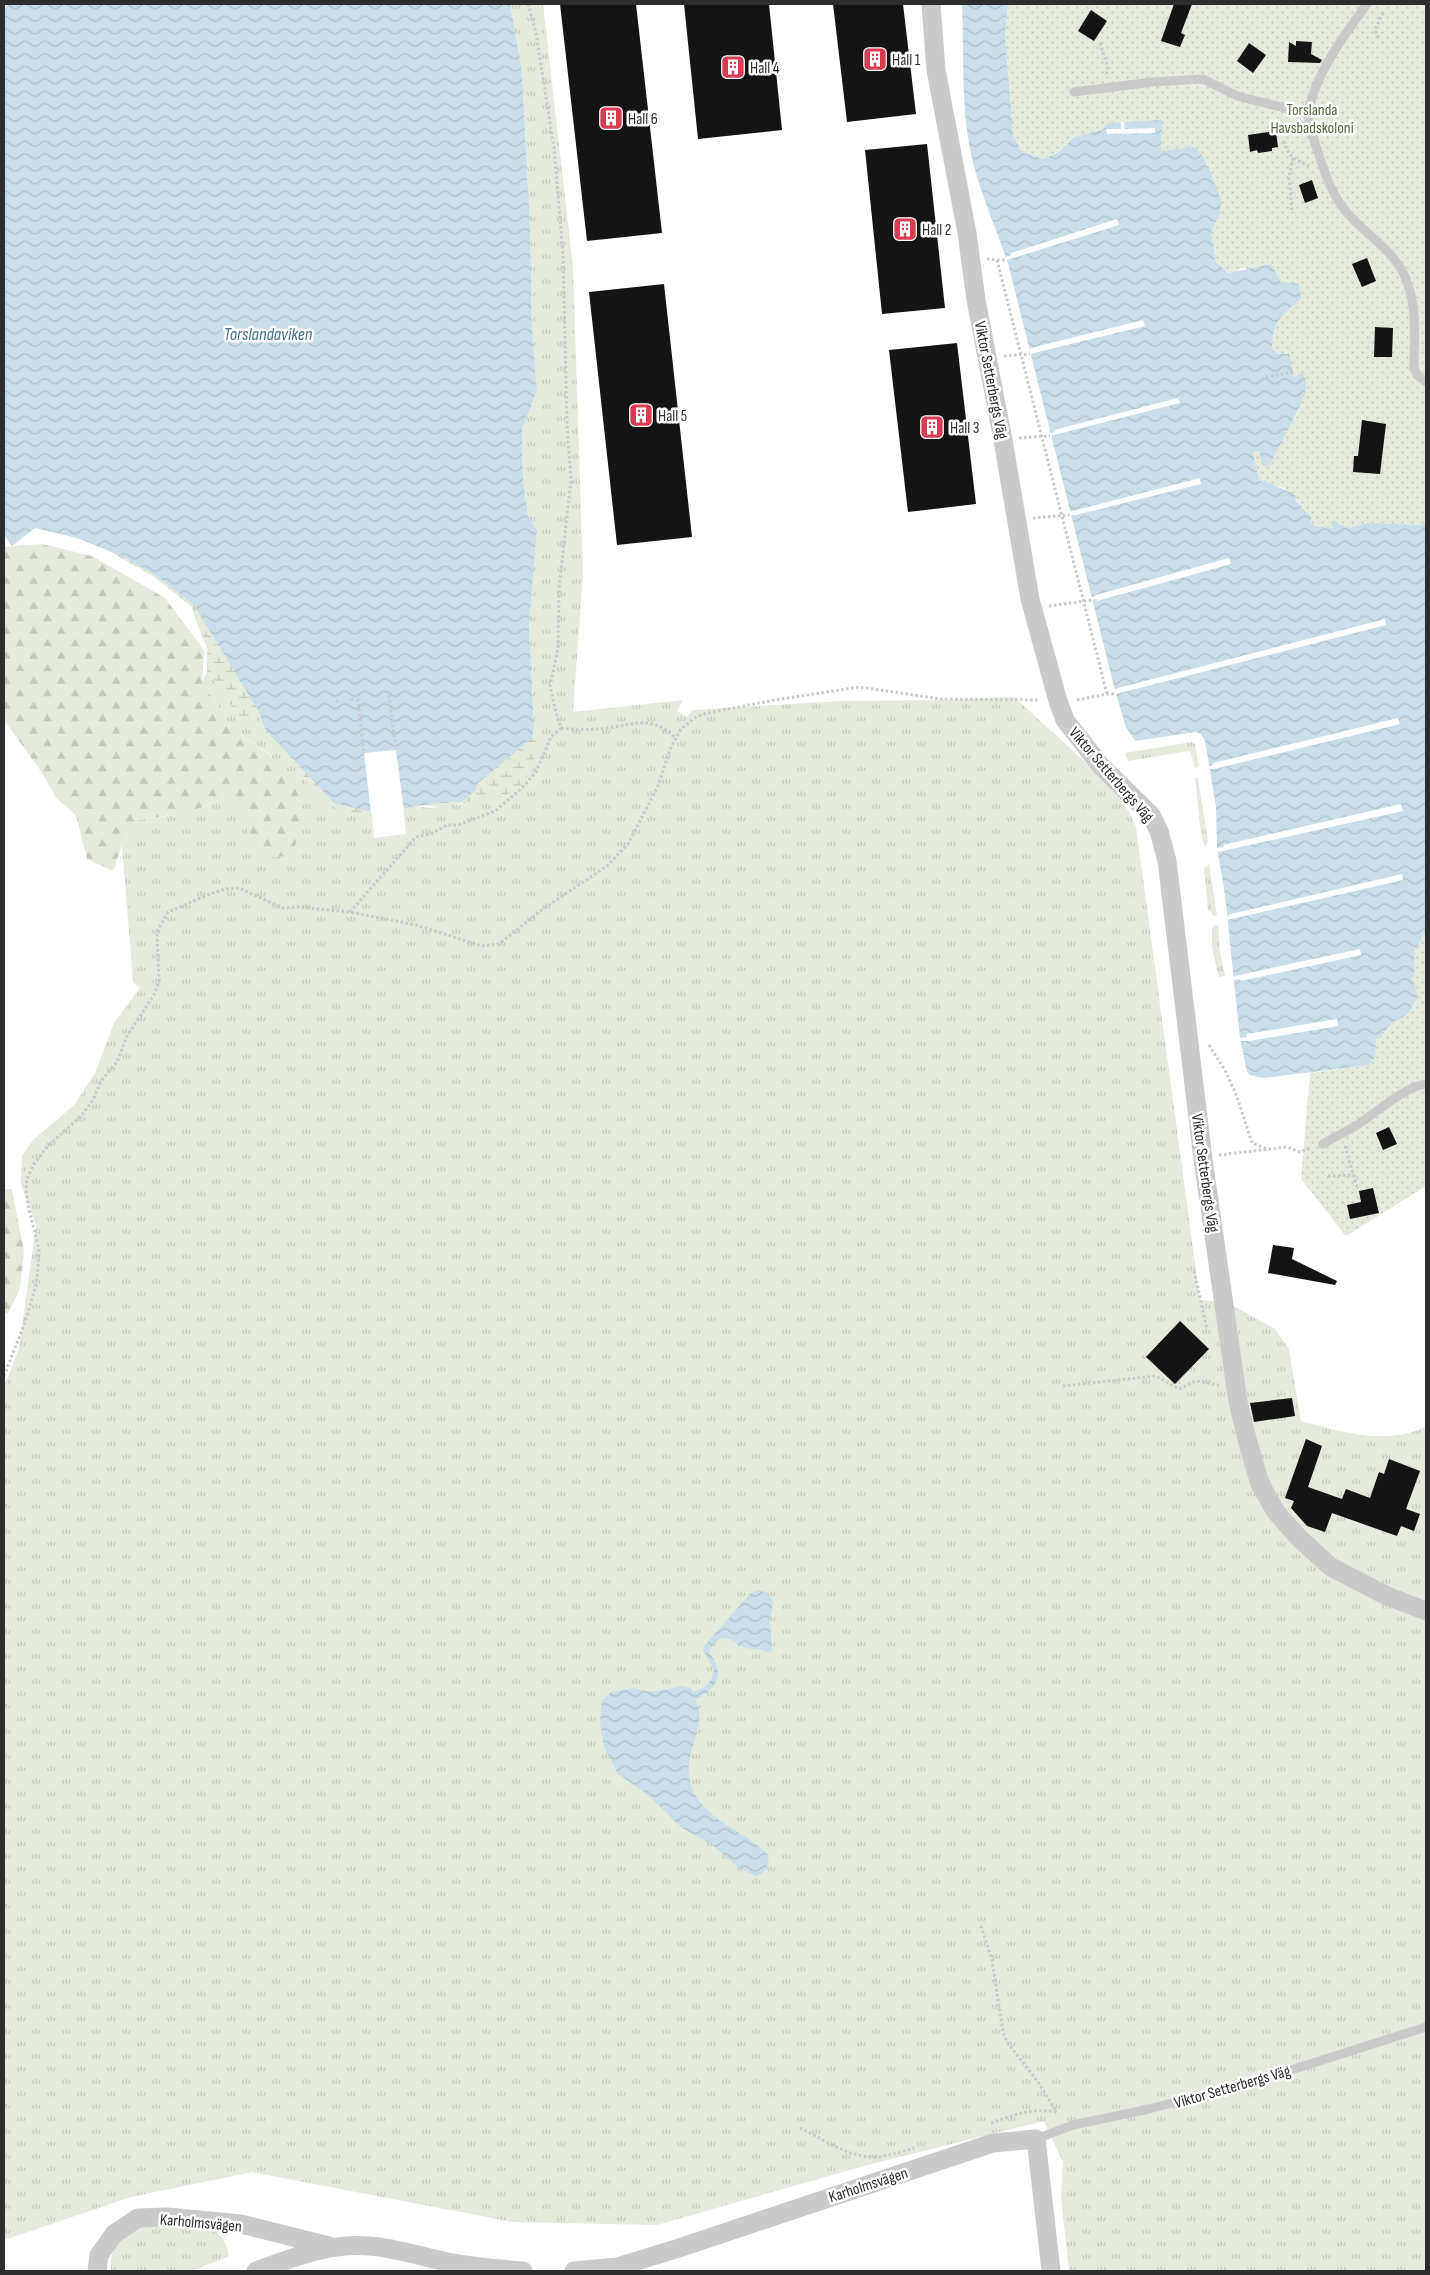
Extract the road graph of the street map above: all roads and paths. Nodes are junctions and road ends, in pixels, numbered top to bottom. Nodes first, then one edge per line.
1 (528, 4) edge
2 (931, 4) edge
3 (1367, 4) edge
4 (1383, 13) dead end
5 (1378, 38) dead end
6 (1100, 43) dead end
7 (1104, 88) junction
8 (1074, 92) dead end
9 (1309, 114) junction
10 (1284, 141) dead end
11 (1293, 158) junction
12 (1325, 174) junction
13 (1292, 210) dead end
14 (970, 257) junction
15 (997, 260) junction
16 (1007, 260) dead end
17 (1021, 354) junction
18 (1030, 354) dead end
19 (988, 358) junction
20 (1293, 372) dead end
21 (1266, 377) dead end
22 (1426, 382) edge
23 (1041, 436) junction
24 (1050, 436) dead end
25 (1004, 440) junction
26 (1061, 515) junction
27 (1070, 515) dead end
28 (1017, 519) junction
29 (1092, 600) dead end
30 (1083, 601) junction
31 (1033, 609) junction
32 (408, 691) dead end
33 (1106, 694) junction
34 (1116, 694) dead end
35 (389, 695) dead end
36 (409, 696) dead end
37 (352, 698) dead end
38 (358, 699) dead end
39 (1058, 701) junction
40 (353, 703) dead end
41 (561, 728) junction
42 (676, 738) junction
43 (396, 750) dead end
44 (364, 753) dead end
45 (350, 912) junction
46 (1204, 1038) dead end
47 (1426, 1084) edge
48 (1341, 1133) junction
49 (1323, 1144) joint
50 (1267, 1149) junction
51 (1203, 1159) junction
52 (1354, 1175) junction
53 (1328, 1176) dead end
54 (1357, 1187) dead end
55 (4, 1376) edge
56 (1063, 1386) dead end
57 (1237, 1394) junction
58 (1426, 1611) edge
59 (981, 1926) dead end
60 (1426, 2027) edge
61 (1058, 2112) junction
62 (1073, 2125) junction
63 (984, 2126) dead end
64 (800, 2128) dead end
65 (1036, 2139) junction
66 (922, 2146) dead end
67 (333, 2247) junction
68 (97, 2271) edge
69 (256, 2271) edge
70 (523, 2271) edge
71 (574, 2271) edge
72 (1051, 2271) edge

1 - 41 path
2 - 14 street, Viktor Setterbergs Väg
3 - 9 lane
4 - 5 path
6 - 7 path
7 - 8 lane
7 - 9 lane
9 - 12 lane
10 - 11 path
11 - 12 path
11 - 13 path
12 - 22 lane
14 - 15 path
14 - 19 street, Viktor Setterbergs Väg
15 - 16 path
15 - 17 path
17 - 18 path
17 - 19 path
17 - 23 path
19 - 25 street, Viktor Setterbergs Väg
20 - 21 path
23 - 24 path
23 - 25 path
23 - 26 path
25 - 28 street, Viktor Setterbergs Väg
26 - 27 path
26 - 28 path
26 - 30 path
28 - 31 street, Viktor Setterbergs Väg
29 - 30 path
30 - 31 path
30 - 33 path
31 - 39 street, Viktor Setterbergs Väg
32 - 36 path
33 - 34 path
33 - 39 path
35 - 43 path
37 - 40 path
38 - 44 path
39 - 42 path
39 - 51 street, Viktor Setterbergs Väg
41 - 42 path
41 - 45 path
42 - 45 path
45 - 55 path
46 - 50 path
47 - 48 lane
48 - 49 lane
48 - 52 path
49 - 50 path
50 - 51 path
51 - 57 street, Viktor Setterbergs Väg
52 - 53 path
52 - 54 path
56 - 57 path
57 - 58 street, Viktor Setterbergs Väg
59 - 61 path
60 - 62 lane, Viktor Setterbergs Väg
61 - 62 path
61 - 63 path
62 - 65 lane, Viktor Setterbergs Väg
64 - 66 path
65 - 71 street, Karholmsvägen
65 - 72 street
67 - 68 street, Karholmsvägen
67 - 69 street, Karholmsvägen
67 - 70 street, Karholmsvägen

